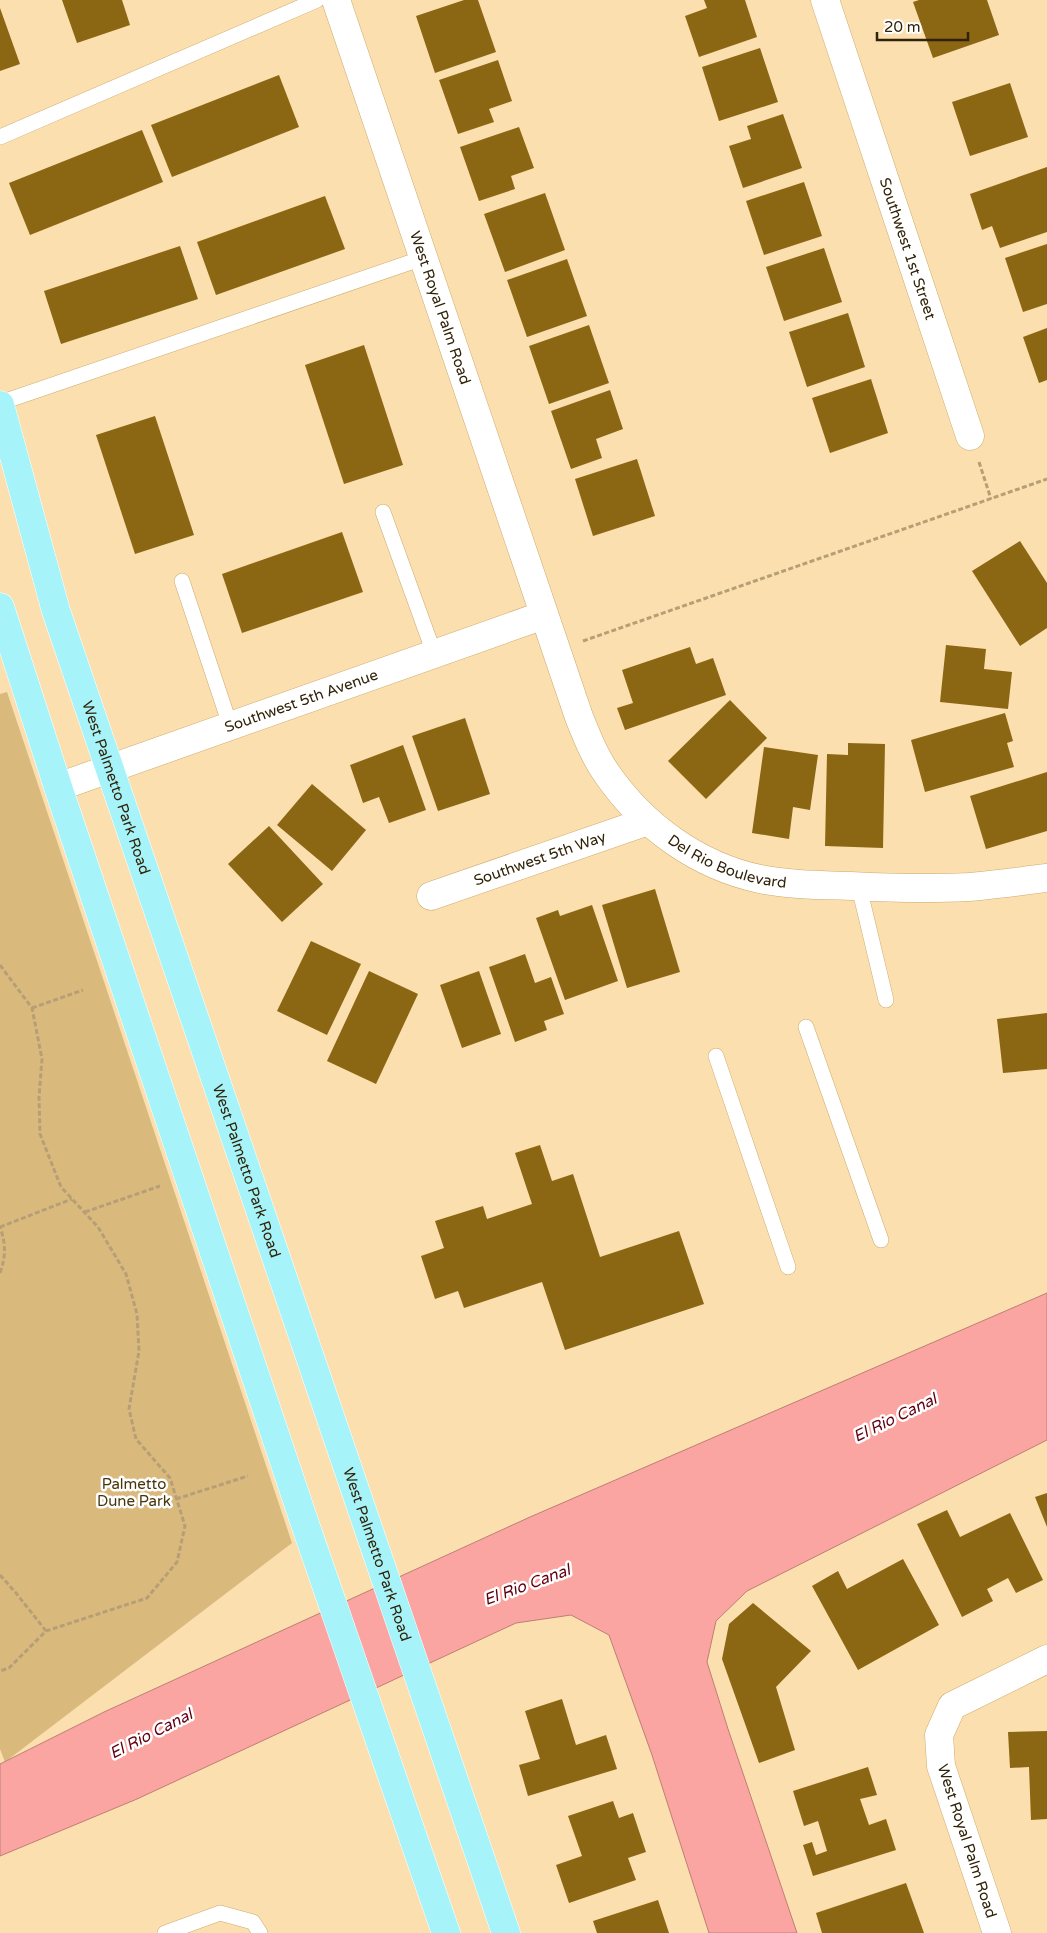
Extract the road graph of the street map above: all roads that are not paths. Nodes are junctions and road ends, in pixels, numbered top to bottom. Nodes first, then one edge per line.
1 (317, 0) edge
2 (336, 0) edge
3 (825, 0) edge
4 (0, 137) edge
5 (423, 258) junction
6 (0, 404) edge
7 (970, 436) road end
8 (383, 512) dead end
9 (182, 581) dead end
10 (0, 607) edge
11 (544, 615) junction
12 (434, 653) junction
13 (230, 725) junction
14 (109, 768) junction
15 (58, 787) junction
16 (648, 821) junction
17 (1047, 878) edge
18 (859, 887) junction
19 (431, 896) dead end
20 (886, 1000) dead end
21 (806, 1026) dead end
22 (716, 1056) dead end
23 (881, 1240) dead end
24 (788, 1267) dead end
25 (1047, 1659) edge
26 (165, 1933) edge
27 (260, 1933) edge
28 (446, 1933) edge
29 (506, 1933) edge
30 (997, 1933) edge

1 - 4 lane
2 - 5 street, West Royal Palm Road
3 - 7 street, Southwest 1st Street
5 - 6 lane
5 - 11 street, West Royal Palm Road
6 - 14 main road, West Palmetto Park Road
8 - 12 lane
9 - 13 lane
10 - 15 main road
11 - 12 street, Southwest 5th Avenue
11 - 16 street, Del Rio Boulevard
12 - 13 street, Southwest 5th Avenue
13 - 14 street, Southwest 5th Avenue
14 - 15 street, Southwest 5th Avenue
14 - 29 main road, West Palmetto Park Road
15 - 28 main road
16 - 18 street, Del Rio Boulevard
16 - 19 street, Southwest 5th Way
17 - 18 street, Del Rio Boulevard
18 - 20 lane
21 - 23 lane
22 - 24 lane
25 - 30 street, West Royal Palm Road
26 - 27 lane

